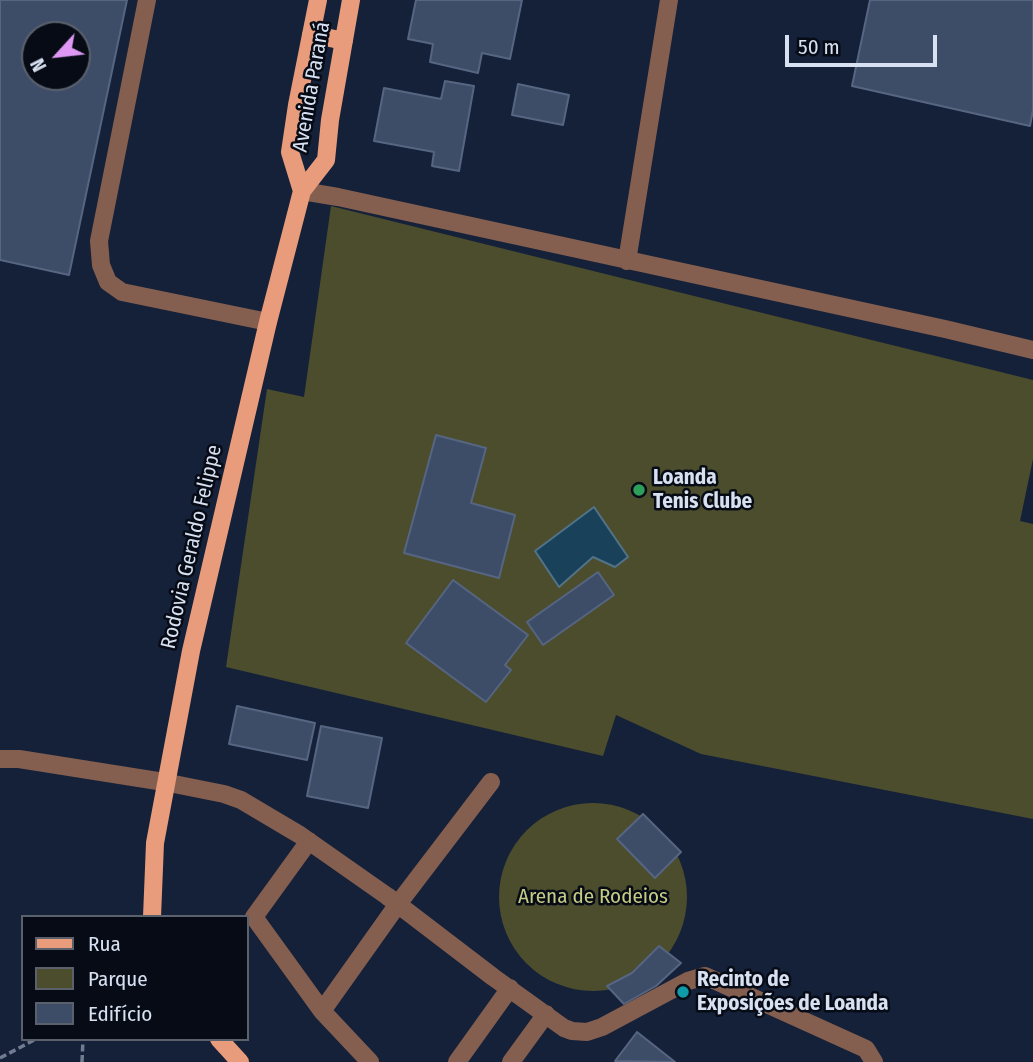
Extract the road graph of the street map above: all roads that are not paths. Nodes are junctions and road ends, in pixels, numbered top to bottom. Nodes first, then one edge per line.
1 (147, 0) edge
2 (318, 0) edge
3 (351, 0) edge
4 (669, 0) edge
5 (311, 34) junction
6 (344, 41) junction
7 (302, 191) junction
8 (627, 261) junction
9 (268, 321) junction
10 (1033, 350) edge
11 (0, 759) edge
12 (164, 782) junction
13 (491, 782) dead end
14 (309, 841) junction
15 (398, 904) junction
16 (152, 915) edge
17 (510, 988) junction
18 (322, 1012) junction
19 (546, 1014) junction
20 (221, 1041) edge
21 (240, 1062) edge
22 (370, 1062) edge
23 (457, 1062) edge
24 (511, 1062) edge
25 (874, 1062) edge

1 - 9 street
2 - 5 main road, Avenida Paraná
3 - 6 main road, Avenida Paraná
4 - 8 street
5 - 6 main road
5 - 7 main road, Avenida Paraná
6 - 7 main road, Avenida Paraná
7 - 8 street
7 - 9 main road, Rodovia Geraldo Felippe
8 - 10 street
9 - 12 main road, Rodovia Geraldo Felippe
11 - 12 street
12 - 14 street
12 - 16 main road, Rodovia Geraldo Felippe
13 - 15 street
14 - 15 street
14 - 18 street
15 - 17 street
15 - 18 street
17 - 19 street
17 - 23 street
18 - 22 street
19 - 24 street
19 - 25 street
20 - 21 main road

